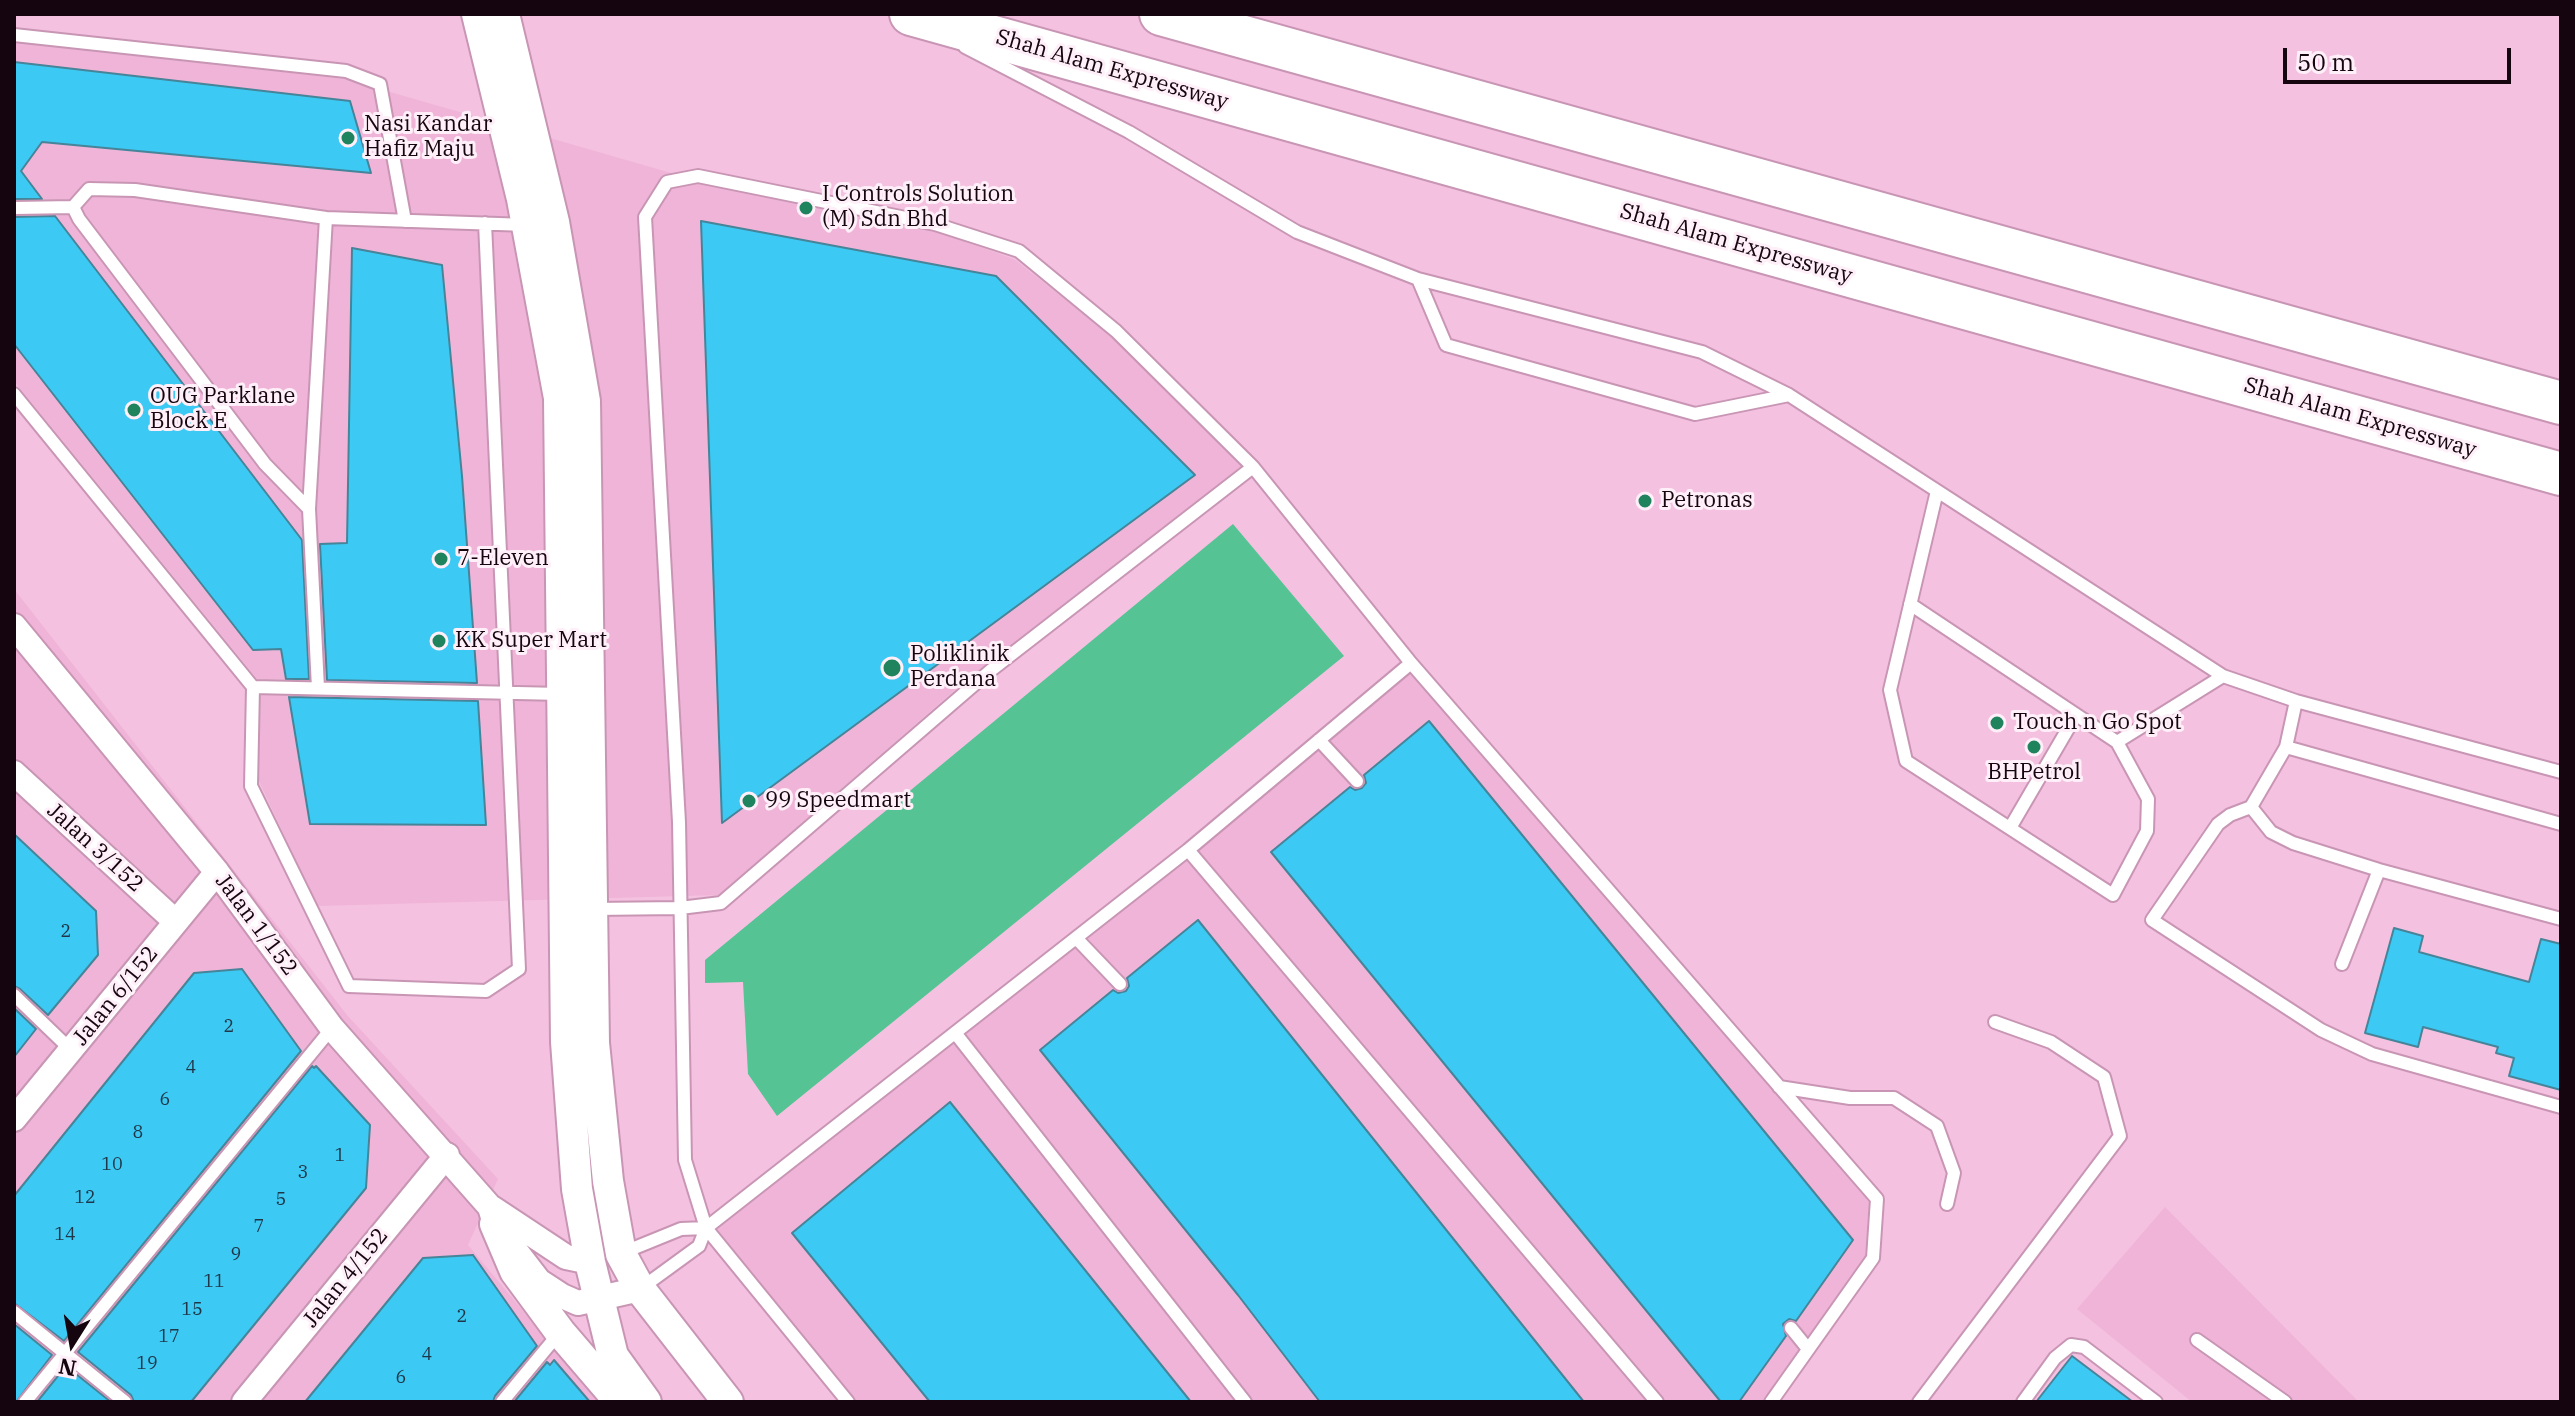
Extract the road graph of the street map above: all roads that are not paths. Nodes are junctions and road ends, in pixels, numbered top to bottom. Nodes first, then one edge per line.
1 (477, 14) edge
2 (504, 14) edge
3 (900, 14) edge
4 (1161, 14) edge
5 (926, 24) edge
6 (14, 35) edge
7 (954, 42) dead end
8 (73, 207) junction
9 (532, 207) junction
10 (14, 208) edge
11 (326, 218) junction
12 (405, 221) junction
13 (485, 223) junction
14 (1418, 279) junction
15 (14, 394) edge
16 (1789, 395) junction
17 (2561, 403) edge
18 (1253, 467) junction
19 (2561, 474) edge
20 (1937, 491) junction
21 (309, 509) junction
22 (1910, 604) junction
23 (14, 626) edge
24 (1411, 663) junction
25 (2223, 676) junction
26 (253, 687) junction
27 (318, 688) junction
28 (506, 691) junction
29 (576, 695) junction
30 (2296, 701) junction
31 (2076, 715) junction
32 (1319, 740) junction
33 (2117, 742) junction
34 (2286, 747) junction
35 (2561, 772) edge
36 (14, 773) edge
37 (1357, 781) dead end
38 (2251, 807) junction
39 (2561, 824) edge
40 (2010, 828) junction
41 (1188, 850) junction
42 (2379, 870) junction
43 (217, 872) junction
44 (680, 908) junction
45 (593, 909) junction
46 (2561, 919) edge
47 (176, 922) junction
48 (1077, 939) junction
49 (2342, 964) dead end
50 (1120, 984) dead end
51 (14, 995) edge
52 (1995, 1022) dead end
53 (332, 1028) junction
54 (956, 1034) junction
55 (71, 1050) junction
56 (1779, 1087) junction
57 (2561, 1107) edge
58 (14, 1119) edge
59 (447, 1155) junction
60 (1947, 1204) dead end
61 (493, 1215) junction
62 (706, 1228) junction
63 (621, 1254) junction
64 (590, 1262) junction
65 (640, 1289) junction
66 (598, 1300) junction
67 (14, 1312) edge
68 (1791, 1328) dead end
69 (560, 1332) junction
70 (2197, 1340) dead end
71 (1808, 1349) junction
72 (65, 1353) junction
73 (25, 1402) edge
74 (125, 1402) edge
75 (244, 1402) edge
76 (502, 1402) edge
77 (620, 1402) edge
78 (646, 1402) edge
79 (728, 1402) edge
80 (848, 1402) edge
81 (1245, 1402) edge
82 (1657, 1402) edge
83 (1771, 1402) edge
84 (1919, 1402) edge
85 (2023, 1402) edge
86 (2156, 1402) edge
87 (2285, 1402) edge

1 - 9 street
2 - 9 street
3 - 5 lane
4 - 17 highway
5 - 19 highway, Shah Alam Expressway
6 - 12 lane
7 - 14 lane
8 - 10 lane
8 - 11 lane
8 - 21 lane
9 - 13 lane
9 - 29 street
11 - 12 lane
11 - 21 lane
12 - 13 lane
13 - 28 lane
14 - 16 lane
14 - 16 lane
15 - 26 lane
16 - 20 lane
18 - 24 lane
18 - 44 lane
18 - 44 lane
20 - 22 lane
20 - 25 lane
21 - 27 lane
22 - 31 lane
22 - 40 lane
23 - 43 street, Jalan 1/152
24 - 32 lane
24 - 56 lane
25 - 30 lane
25 - 33 lane
26 - 27 lane
26 - 28 lane
27 - 28 lane
28 - 29 lane
29 - 45 street
29 - 64 street
30 - 34 lane
30 - 35 lane
31 - 33 lane
31 - 40 lane
32 - 37 lane
32 - 41 lane
33 - 40 lane
34 - 38 lane
34 - 39 lane
36 - 47 street, Jalan 3/152
38 - 42 lane
38 - 57 lane
41 - 48 lane
41 - 82 lane
42 - 46 lane
42 - 49 lane
43 - 47 street, Jalan 6/152
43 - 53 street, Jalan 1/152
44 - 45 lane
44 - 62 lane
45 - 63 street
47 - 55 street, Jalan 6/152
48 - 50 lane
48 - 54 lane
51 - 55 lane
52 - 84 lane
53 - 59 street, Jalan 1/152
53 - 72 lane
54 - 62 lane
54 - 81 lane
55 - 58 street, Jalan 6/152
56 - 60 lane
56 - 71 lane
59 - 61 street, Jalan 1/152
59 - 75 street, Jalan 4/152
61 - 64 street
61 - 66 street, Jalan 1/152
61 - 69 street
62 - 63 lane
62 - 65 lane
62 - 80 lane
63 - 64 street
63 - 65 street
64 - 66 street
65 - 66 street
65 - 79 street
66 - 78 street
67 - 72 lane
68 - 71 lane
69 - 76 lane
69 - 77 street
70 - 87 lane
71 - 83 lane
72 - 73 lane
72 - 74 lane
85 - 86 lane

